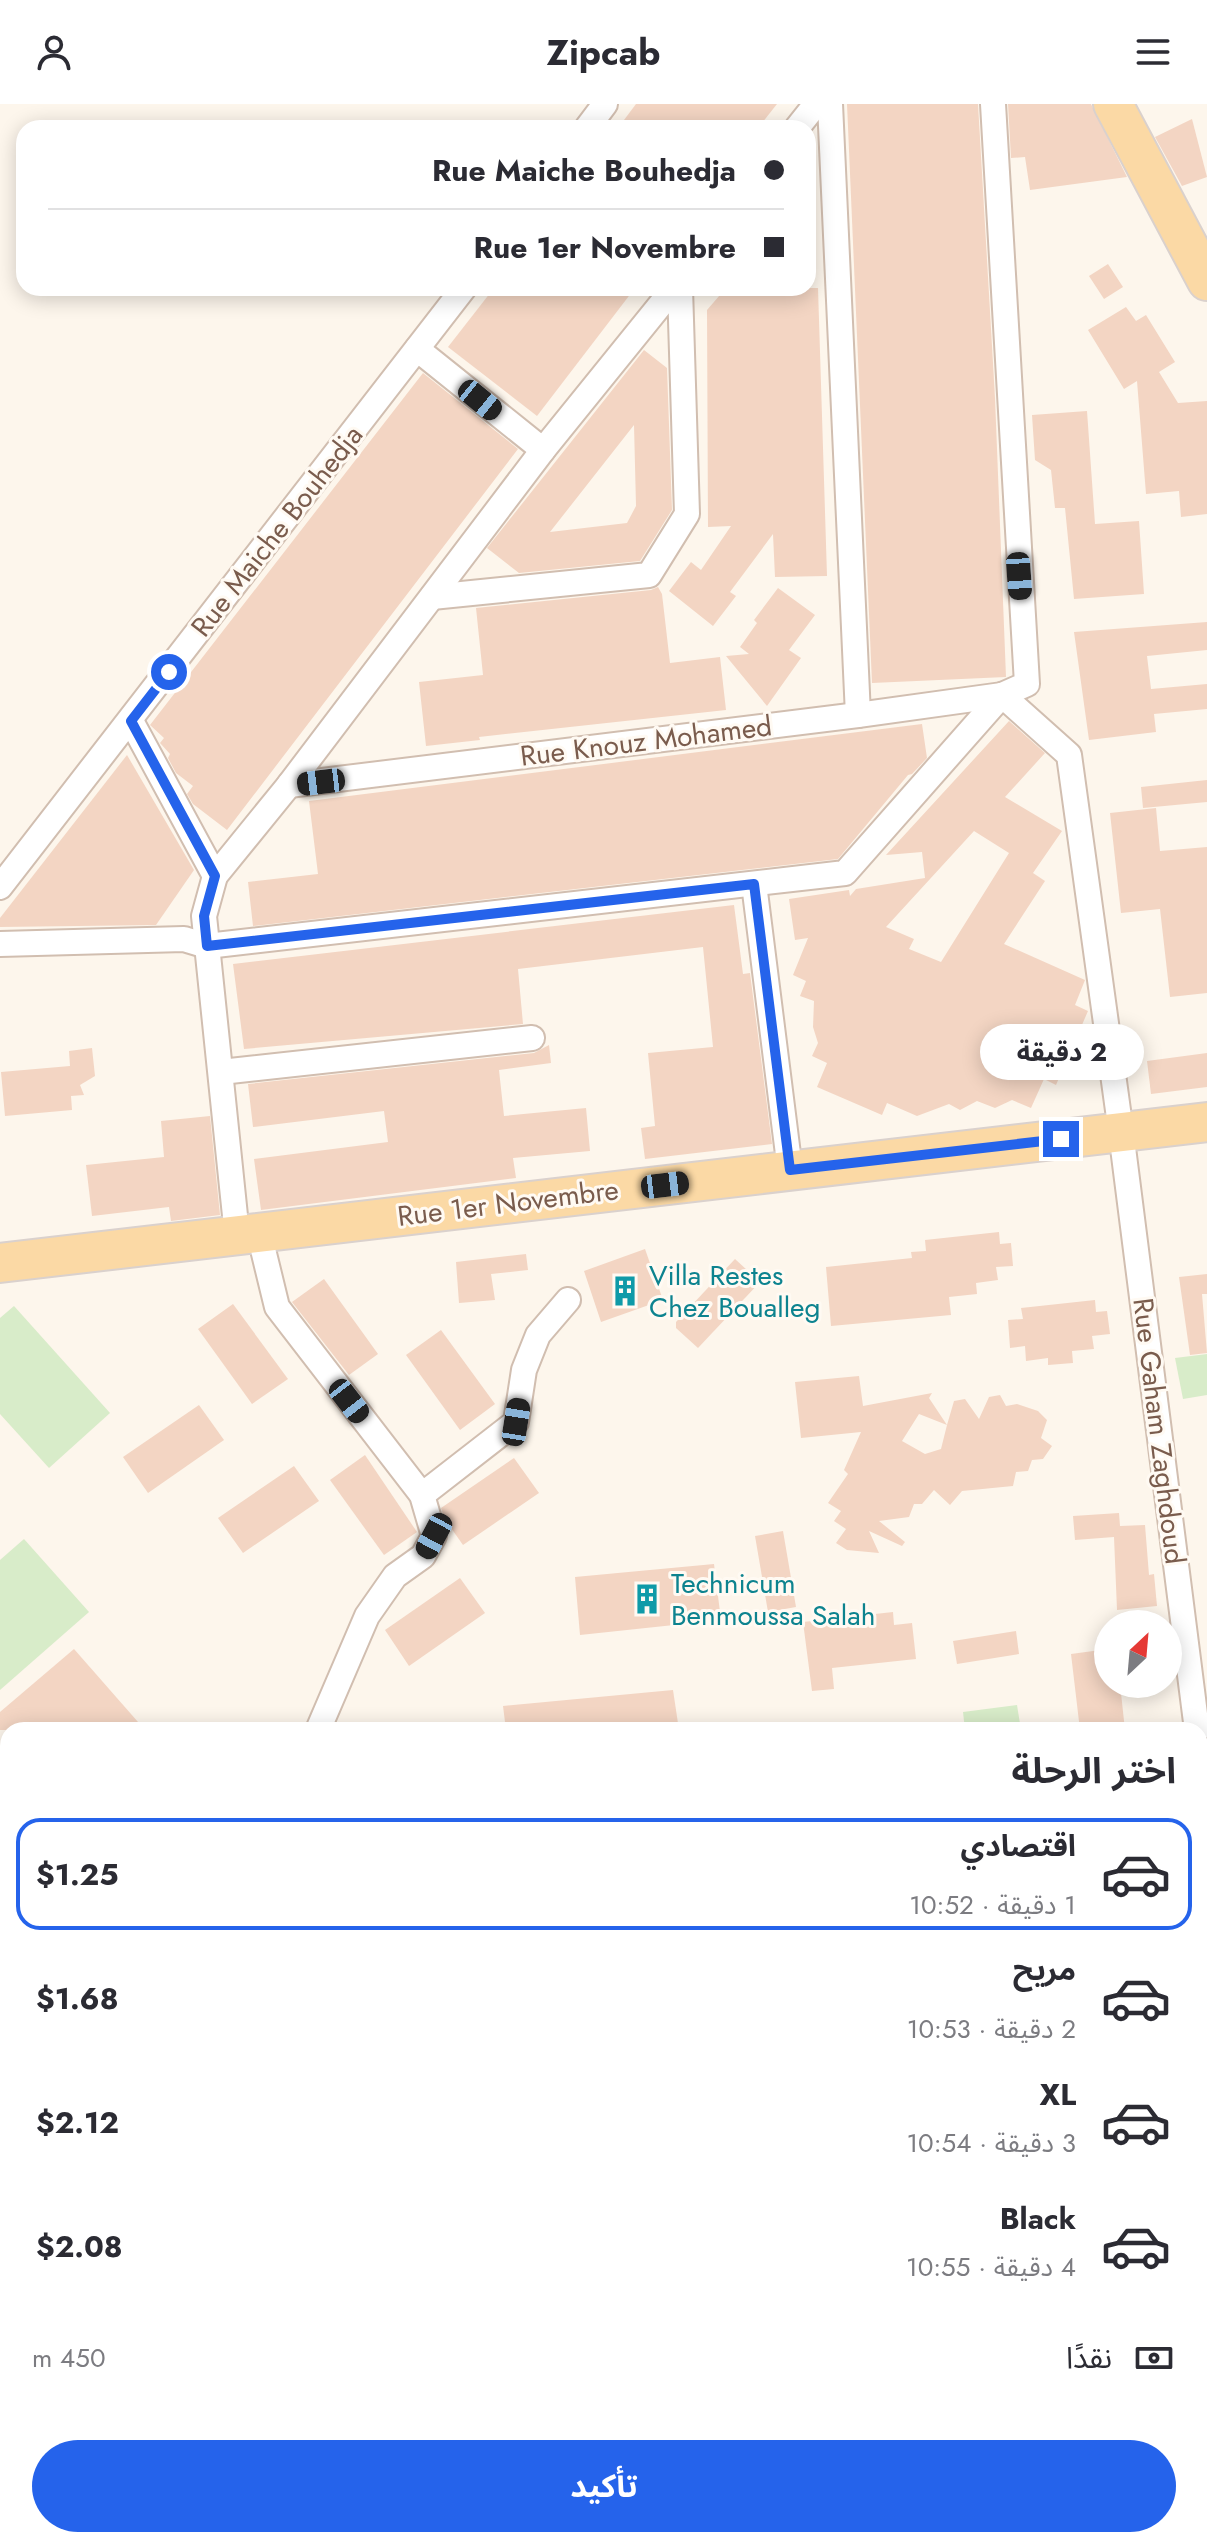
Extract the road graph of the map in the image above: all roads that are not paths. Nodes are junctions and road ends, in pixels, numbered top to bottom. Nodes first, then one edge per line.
1 (816, 104) edge
2 (830, 104) edge
3 (993, 104) edge
4 (1113, 104) edge
5 (803, 120) edge
6 (1207, 281) edge
7 (458, 296) edge
8 (668, 296) edge
9 (680, 296) edge
10 (417, 349) junction
11 (543, 450) junction
12 (432, 597) junction
13 (1027, 684) junction
14 (1002, 695) junction
15 (858, 715) junction
16 (131, 721) junction
17 (1069, 755) junction
18 (289, 785) junction
19 (215, 876) junction
20 (754, 884) junction
21 (0, 887) edge
22 (0, 944) edge
23 (207, 946) junction
24 (532, 1038) dead end
25 (221, 1072) junction
26 (1207, 1122) edge
27 (1121, 1132) junction
28 (790, 1170) junction
29 (248, 1234) junction
30 (0, 1263) edge
31 (568, 1300) dead end
32 (422, 1495) junction
33 (1199, 1681) edge
34 (321, 1722) edge
35 (1197, 1722) edge

1 - 5 street
2 - 15 street
3 - 13 street
4 - 6 main road
7 - 10 street, Rue Maiche Bouhedja
8 - 11 street
9 - 12 street
10 - 11 street
10 - 16 street, Rue Maiche Bouhedja
11 - 12 street
12 - 18 street
13 - 14 street
13 - 17 street
14 - 15 street, Rue Knouz Mohamed
14 - 17 street
14 - 20 street
15 - 18 street, Rue Knouz Mohamed
16 - 19 street
16 - 21 street, Rue Maiche Bouhedja
17 - 27 street, Rue Gaham Zaghdoud
18 - 19 street
19 - 23 street
20 - 23 street
20 - 28 street
22 - 23 street
23 - 25 street
24 - 25 street
25 - 29 street
26 - 27 main road, Rue 1er Novembre
27 - 28 main road, Rue 1er Novembre
27 - 33 street, Rue Gaham Zaghdoud
28 - 29 main road, Rue 1er Novembre
29 - 30 main road, Rue 1er Novembre
29 - 32 street
31 - 32 street
32 - 34 street
33 - 35 street, Rue Gaham Zaghdoud

